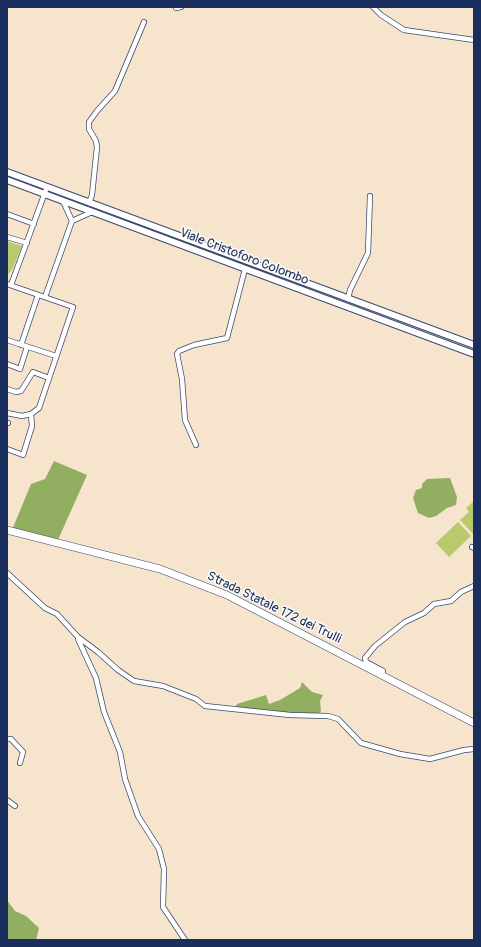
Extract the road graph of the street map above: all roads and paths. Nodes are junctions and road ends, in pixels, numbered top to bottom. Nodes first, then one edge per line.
1 (374, 7) edge
2 (144, 22) dead end
3 (474, 40) edge
4 (7, 172) edge
5 (7, 180) edge
6 (47, 187) junction
7 (44, 195) junction
8 (370, 196) dead end
9 (63, 201) junction
10 (89, 203) junction
11 (92, 212) junction
12 (7, 214) edge
13 (72, 221) junction
14 (34, 224) junction
15 (7, 237) edge
16 (27, 243) junction
17 (214, 249) junction
18 (211, 257) junction
19 (245, 269) junction
20 (9, 284) edge
21 (38, 295) junction
22 (45, 297) junction
23 (348, 299) junction
24 (7, 340) edge
25 (21, 345) junction
26 (474, 345) edge
27 (27, 347) junction
28 (474, 354) edge
29 (56, 356) junction
30 (7, 364) edge
31 (49, 378) junction
32 (7, 389) edge
33 (7, 413) edge
34 (30, 414) junction
35 (196, 445) dead end
36 (7, 449) edge
37 (7, 530) edge
38 (7, 573) edge
39 (474, 586) edge
40 (78, 637) junction
41 (382, 675) junction
42 (474, 723) edge
43 (7, 739) edge
44 (474, 749) edge
45 (20, 763) dead end
46 (7, 800) edge
47 (15, 806) dead end
48 (185, 940) edge

1 - 3 street
2 - 10 street
4 - 6 main road, Viale Cristoforo Colombo
5 - 7 main road, Viale Cristoforo Colombo
6 - 7 street
6 - 10 main road, Viale Cristoforo Colombo
7 - 9 main road, Viale Cristoforo Colombo
7 - 14 street
8 - 23 street
9 - 11 main road, Viale Cristoforo Colombo
9 - 13 street
10 - 17 main road, Viale Cristoforo Colombo
11 - 13 street
11 - 18 main road, Viale Cristoforo Colombo
12 - 14 street
13 - 22 street
14 - 16 street
15 - 16 street
16 - 20 street
17 - 18 street
17 - 23 main road, Viale Cristoforo Colombo
18 - 19 main road, Viale Cristoforo Colombo
19 - 28 main road, Viale Cristoforo Colombo
19 - 35 street
20 - 21 street
21 - 22 street
21 - 25 street
22 - 29 street
23 - 26 main road, Viale Cristoforo Colombo
24 - 25 street
25 - 27 street
27 - 29 street
27 - 30 street
29 - 31 street
31 - 32 street
31 - 34 street
33 - 34 street
34 - 36 street
37 - 41 main road, Strada Statale 172 dei Trulli
38 - 40 street
39 - 41 street
40 - 44 street
40 - 48 street
41 - 42 main road, Strada Statale 172 dei Trulli
43 - 45 street
46 - 47 street

